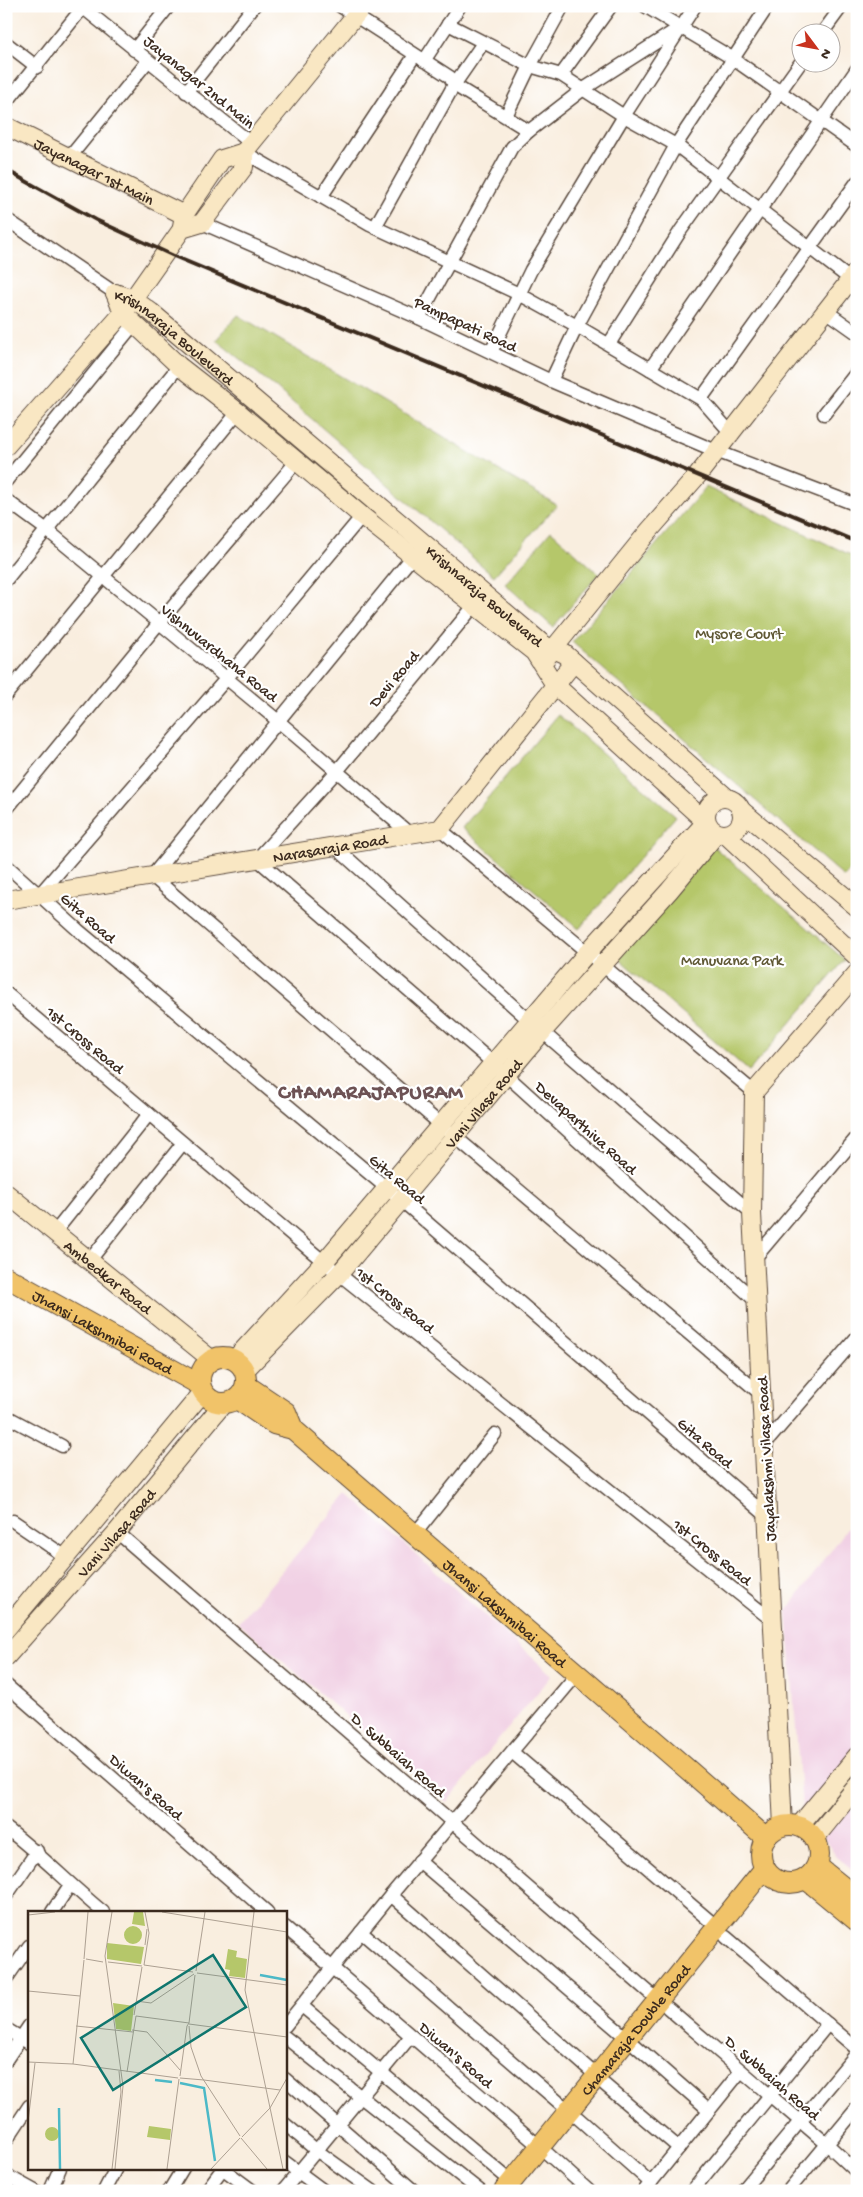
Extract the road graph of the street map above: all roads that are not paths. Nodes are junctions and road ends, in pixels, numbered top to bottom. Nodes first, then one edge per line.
1 (169, 6) edge
2 (254, 6) edge
3 (340, 6) edge
4 (460, 6) edge
5 (564, 6) edge
6 (611, 6) edge
7 (646, 6) edge
8 (695, 6) edge
9 (768, 6) edge
10 (842, 6) edge
11 (83, 7) edge
12 (359, 11) edge
13 (830, 22) edge
14 (448, 24) junction
15 (682, 26) junction
16 (6, 43) edge
17 (483, 43) junction
18 (134, 50) junction
19 (420, 58) junction
20 (732, 58) junction
21 (148, 61) junction
22 (530, 66) junction
23 (37, 67) junction
24 (857, 70) edge
25 (794, 72) edge
26 (562, 74) junction
27 (454, 85) junction
28 (582, 90) junction
29 (186, 92) junction
30 (780, 92) junction
31 (6, 103) edge
32 (506, 116) junction
33 (624, 116) junction
34 (820, 121) junction
35 (6, 126) edge
36 (529, 131) junction
37 (676, 145) junction
38 (857, 146) edge
39 (248, 148) junction
40 (69, 158) junction
41 (718, 178) junction
42 (857, 182) edge
43 (320, 197) junction
44 (760, 210) junction
45 (6, 219) edge
46 (183, 222) junction
47 (202, 222) junction
48 (375, 227) junction
49 (810, 248) junction
50 (450, 262) junction
51 (854, 275) edge
52 (115, 293) joint
53 (519, 294) junction
54 (826, 311) junction
55 (130, 312) junction
56 (419, 318) junction
57 (577, 326) junction
58 (857, 333) edge
59 (609, 344) junction
60 (491, 352) junction
61 (179, 366) junction
62 (650, 369) junction
63 (857, 372) edge
64 (551, 381) junction
65 (701, 399) junction
66 (238, 412) junction
67 (824, 414) dead end
68 (731, 433) junction
69 (6, 446) edge
70 (716, 451) junction
71 (297, 461) junction
72 (6, 481) edge
73 (6, 500) edge
74 (857, 505) edge
75 (362, 516) junction
76 (47, 530) junction
77 (413, 556) junction
78 (102, 577) junction
79 (6, 580) edge
80 (474, 606) junction
81 (159, 623) junction
82 (553, 649) junction
83 (574, 662) junction
84 (542, 664) junction
85 (226, 679) junction
86 (555, 685) junction
87 (6, 695) edge
88 (277, 720) junction
89 (338, 770) junction
90 (726, 797) junction
91 (6, 810) edge
92 (741, 810) junction
93 (440, 829) junction
94 (716, 830) junction
95 (410, 834) junction
96 (334, 846) junction
97 (257, 859) junction
98 (6, 866) edge
99 (152, 876) junction
100 (39, 895) junction
101 (6, 900) edge
102 (857, 907) edge
103 (586, 953) junction
104 (857, 957) edge
105 (601, 965) junction
106 (857, 973) edge
107 (6, 993) edge
108 (536, 1026) junction
109 (493, 1063) junction
110 (506, 1076) junction
111 (754, 1092) junction
112 (149, 1114) junction
113 (440, 1124) junction
114 (455, 1135) junction
115 (857, 1137) edge
116 (183, 1143) junction
117 (386, 1188) junction
118 (6, 1193) edge
119 (401, 1200) junction
120 (752, 1213) junction
121 (55, 1232) junction
122 (755, 1258) junction
123 (90, 1260) junction
124 (324, 1262) junction
125 (339, 1274) junction
126 (6, 1277) edge
127 (757, 1302) junction
128 (857, 1337) edge
129 (212, 1360) junction
130 (237, 1384) junction
131 (202, 1389) junction
132 (762, 1395) junction
133 (6, 1416) edge
134 (495, 1434) dead end
135 (764, 1445) junction
136 (62, 1446) dead end
137 (768, 1517) junction
138 (13, 1521) dead end
139 (117, 1532) junction
140 (414, 1535) junction
141 (66, 1557) junction
142 (774, 1621) junction
143 (6, 1629) edge
144 (6, 1657) edge
145 (578, 1672) junction
146 (6, 1685) edge
147 (512, 1752) junction
148 (857, 1756) edge
149 (857, 1786) edge
150 (453, 1822) junction
151 (6, 1828) edge
152 (799, 1830) junction
153 (766, 1838) junction
154 (37, 1851) junction
155 (420, 1862) junction
156 (769, 1873) junction
157 (812, 1873) junction
158 (70, 1885) junction
159 (391, 1895) junction
160 (6, 1896) edge
161 (857, 1898) edge
162 (53, 1911) edge
163 (102, 1911) edge
164 (266, 1911) edge
165 (857, 1920) edge
166 (286, 1929) edge
167 (361, 1932) junction
168 (722, 1932) junction
169 (28, 1947) edge
170 (332, 1969) junction
171 (6, 1979) edge
172 (664, 2004) junction
173 (302, 2006) junction
174 (828, 2024) junction
175 (286, 2025) edge
176 (6, 2029) edge
177 (411, 2036) junction
178 (286, 2038) edge
179 (24, 2040) edge
180 (632, 2043) junction
181 (857, 2051) edge
182 (6, 2060) edge
183 (381, 2071) junction
184 (741, 2071) junction
185 (286, 2080) edge
186 (601, 2081) junction
187 (769, 2096) junction
188 (360, 2097) junction
189 (28, 2108) edge
190 (857, 2108) edge
191 (709, 2110) junction
192 (573, 2115) junction
193 (799, 2122) junction
194 (338, 2124) junction
195 (286, 2125) edge
196 (6, 2141) edge
197 (827, 2144) junction
198 (679, 2148) junction
199 (316, 2150) junction
200 (544, 2150) junction
201 (286, 2163) edge
202 (59, 2170) edge
203 (115, 2170) edge
204 (182, 2170) edge
205 (222, 2170) edge
206 (225, 2170) edge
207 (298, 2172) junction
208 (857, 2172) edge
209 (6, 2176) edge
210 (357, 2186) edge
211 (648, 2187) edge
212 (511, 2188) edge
213 (246, 2189) edge
214 (35, 2191) edge
215 (50, 2191) edge
216 (104, 2191) edge
217 (169, 2191) edge
218 (206, 2191) edge
219 (282, 2191) edge
220 (324, 2191) edge
221 (372, 2191) edge
222 (414, 2191) edge
223 (480, 2191) edge
224 (589, 2191) edge
225 (692, 2191) edge
226 (742, 2191) edge
227 (788, 2191) edge

1 - 18 street
2 - 29 street
3 - 12 street
4 - 14 street
5 - 22 street
6 - 26 street
7 - 15 street
8 - 15 street
9 - 20 street
10 - 13 street
11 - 18 street, Jayanagar 2nd Main
11 - 23 street
12 - 19 street
12 - 39 main road
14 - 17 street
14 - 19 street
15 - 20 street
15 - 28 street
15 - 33 street
16 - 23 street
17 - 22 street
17 - 27 street
18 - 21 street, Jayanagar 2nd Main
19 - 27 street
19 - 43 street
20 - 30 street
20 - 37 street
21 - 29 street, Jayanagar 2nd Main
21 - 40 street
22 - 26 street
22 - 32 street
23 - 31 street
24 - 34 street
25 - 30 street
26 - 28 street
27 - 32 street
27 - 48 street
28 - 33 street
28 - 36 street
29 - 39 street, Jayanagar 2nd Main
30 - 34 street
30 - 41 street
32 - 36 street
33 - 37 street
33 - 53 street
34 - 38 street
34 - 44 street
35 - 40 main road, Jayanagar 1st Main
36 - 50 street
37 - 41 street
37 - 57 street
39 - 43 street, Jayanagar 2nd Main
39 - 46 main road
39 - 47 main road
40 - 46 main road, Jayanagar 1st Main
41 - 44 street
41 - 59 street
42 - 49 street
43 - 48 street, Jayanagar 2nd Main
44 - 49 street
44 - 62 street
45 - 52 street
46 - 47 main road
46 - 55 main road
47 - 56 street, Pampapati Road
48 - 50 street, Jayanagar 2nd Main
49 - 51 street
49 - 65 street
50 - 53 street, Jayanagar 2nd Main
50 - 56 street
51 - 54 main road
52 - 55 main road, Krishnaraja Boulevard
53 - 57 street, Jayanagar 2nd Main
53 - 60 street
54 - 58 street
54 - 68 main road
55 - 61 main road, Krishnaraja Boulevard
55 - 69 main road
55 - 72 street
55 - 82 main road, Krishnaraja Boulevard
56 - 60 street, Pampapati Road
57 - 59 street, Jayanagar 2nd Main
57 - 64 street
59 - 62 street, Jayanagar 2nd Main
60 - 64 street, Pampapati Road
61 - 66 main road, Krishnaraja Boulevard
61 - 76 street
62 - 65 street, Jayanagar 2nd Main
63 - 67 street
64 - 70 street, Pampapati Road
65 - 68 street, Jayanagar 2nd Main
66 - 71 main road, Krishnaraja Boulevard
66 - 78 street
68 - 70 main road
70 - 74 street, Pampapati Road
70 - 82 main road
71 - 75 main road, Krishnaraja Boulevard
71 - 81 street
73 - 76 street, Vishnuvardhana Road
75 - 77 main road, Krishnaraja Boulevard
75 - 85 street
76 - 78 street, Vishnuvardhana Road
76 - 79 street
77 - 80 main road, Krishnaraja Boulevard
77 - 88 street
78 - 81 street, Vishnuvardhana Road
78 - 87 street
80 - 84 main road, Krishnaraja Boulevard
80 - 89 street, Devi Road
81 - 85 street, Vishnuvardhana Road
81 - 91 street
82 - 83 main road, Krishnaraja Boulevard
82 - 84 main road
83 - 86 main road
83 - 90 main road, Krishnaraja Boulevard
84 - 86 main road, Krishnaraja Boulevard
85 - 88 street, Vishnuvardhana Road
85 - 100 street
86 - 93 main road
86 - 94 main road, Krishnaraja Boulevard
88 - 89 street, Vishnuvardhana Road
88 - 99 street
89 - 95 street, Vishnuvardhana Road
89 - 97 street, Devi Road
90 - 92 main road
90 - 94 main road
92 - 94 main road
92 - 102 main road
93 - 95 main road, Narasaraja Road
93 - 103 street
94 - 103 main road, Vani Vilasa Road
94 - 104 main road, Krishnaraja Boulevard
94 - 105 main road, Vani Vilasa Road
95 - 96 main road, Narasaraja Road
96 - 97 main road, Narasaraja Road
96 - 108 street
97 - 99 main road, Narasaraja Road
97 - 109 street, Devaparthiva Road
98 - 100 street, Gita Road
99 - 100 main road, Narasaraja Road
99 - 113 street
100 - 101 main road, Narasaraja Road
100 - 117 street, Gita Road
103 - 105 street
103 - 108 main road, Vani Vilasa Road
105 - 108 main road, Vani Vilasa Road
105 - 111 street
106 - 111 main road
107 - 112 street, 1st Cross Road
108 - 109 main road, Vani Vilasa Road
108 - 110 main road, Vani Vilasa Road
108 - 120 street
109 - 110 street, Devaparthiva Road
109 - 113 main road, Vani Vilasa Road
110 - 114 main road, Vani Vilasa Road
110 - 127 street, Devaparthiva Road
111 - 120 main road, Jayalakshmi Vilasa Road
112 - 116 street, 1st Cross Road
112 - 121 street
113 - 114 street
113 - 117 main road, Vani Vilasa Road
114 - 119 main road, Vani Vilasa Road
114 - 132 street
115 - 122 street
116 - 123 street
116 - 124 street, 1st Cross Road
117 - 119 street, Gita Road
117 - 124 main road, Vani Vilasa Road
118 - 121 main road, Ambedkar Road
119 - 125 main road, Vani Vilasa Road
119 - 137 street, Gita Road
120 - 122 main road, Jayalakshmi Vilasa Road
121 - 123 main road, Ambedkar Road
122 - 127 main road, Jayalakshmi Vilasa Road
123 - 129 main road, Ambedkar Road
124 - 125 street, 1st Cross Road
124 - 130 main road, Vani Vilasa Road
125 - 130 main road, Vani Vilasa Road
125 - 142 street, 1st Cross Road
126 - 131 main road, Jhansi Lakshmibai Road
127 - 132 main road, Jayalakshmi Vilasa Road
128 - 135 street
129 - 130 main road
129 - 131 main road
130 - 131 main road, Jhansi Lakshmibai Road
130 - 139 main road, Vani Vilasa Road
130 - 140 main road, Jhansi Lakshmibai Road
131 - 141 main road, Vani Vilasa Road
132 - 135 main road, Jayalakshmi Vilasa Road
133 - 136 street
134 - 140 street
135 - 137 main road, Jayalakshmi Vilasa Road
137 - 142 main road, Jayalakshmi Vilasa Road
138 - 141 street
139 - 144 main road, Vani Vilasa Road
139 - 150 street, D. Subbaiah Road
140 - 145 main road, Jhansi Lakshmibai Road
141 - 143 main road, Vani Vilasa Road
142 - 152 main road, Jayalakshmi Vilasa Road
145 - 147 street
145 - 153 main road, Jhansi Lakshmibai Road
146 - 164 street, Diwan's Road
147 - 150 street
147 - 168 street
148 - 152 main road
149 - 152 main road
150 - 155 street
150 - 172 street, D. Subbaiah Road
151 - 154 street
152 - 153 main road
152 - 157 main road
153 - 156 main road
154 - 158 street
154 - 160 street
155 - 159 street
155 - 180 street
156 - 157 main road
156 - 168 main road, Chamaraja Double Road
157 - 161 main road
157 - 165 main road
158 - 162 street
158 - 163 street
159 - 167 street
159 - 186 street
166 - 170 street, Diwan's Road
167 - 170 street
167 - 192 street
168 - 172 main road, Chamaraja Double Road
168 - 174 street
169 - 171 street
170 - 173 street
170 - 177 street, Diwan's Road
172 - 180 main road, Chamaraja Double Road
172 - 184 street, D. Subbaiah Road
173 - 175 street
173 - 183 street
174 - 181 street
174 - 187 street
176 - 179 street
177 - 183 street
177 - 200 street, Diwan's Road
178 - 188 street
179 - 182 street
180 - 186 main road, Chamaraja Double Road
180 - 191 street
181 - 193 street
183 - 188 street
183 - 212 street
184 - 187 street, D. Subbaiah Road
184 - 191 street
185 - 194 street
186 - 192 main road, Chamaraja Double Road
186 - 198 street
187 - 193 street, D. Subbaiah Road
187 - 225 street
188 - 194 street
188 - 223 street
189 - 196 street
190 - 197 street
191 - 198 street
192 - 200 main road, Chamaraja Double Road
192 - 211 street
193 - 197 street, D. Subbaiah Road
193 - 226 street
194 - 199 street
194 - 222 street
195 - 199 street
197 - 208 street, D. Subbaiah Road
197 - 227 street
198 - 211 street
199 - 207 street
199 - 210 street
200 - 212 main road, Chamaraja Double Road
200 - 224 street, Diwan's Road
201 - 207 street
202 - 215 street
203 - 216 street
204 - 217 street
205 - 218 street
206 - 213 street
207 - 219 street
207 - 220 street
209 - 214 street
210 - 221 street

